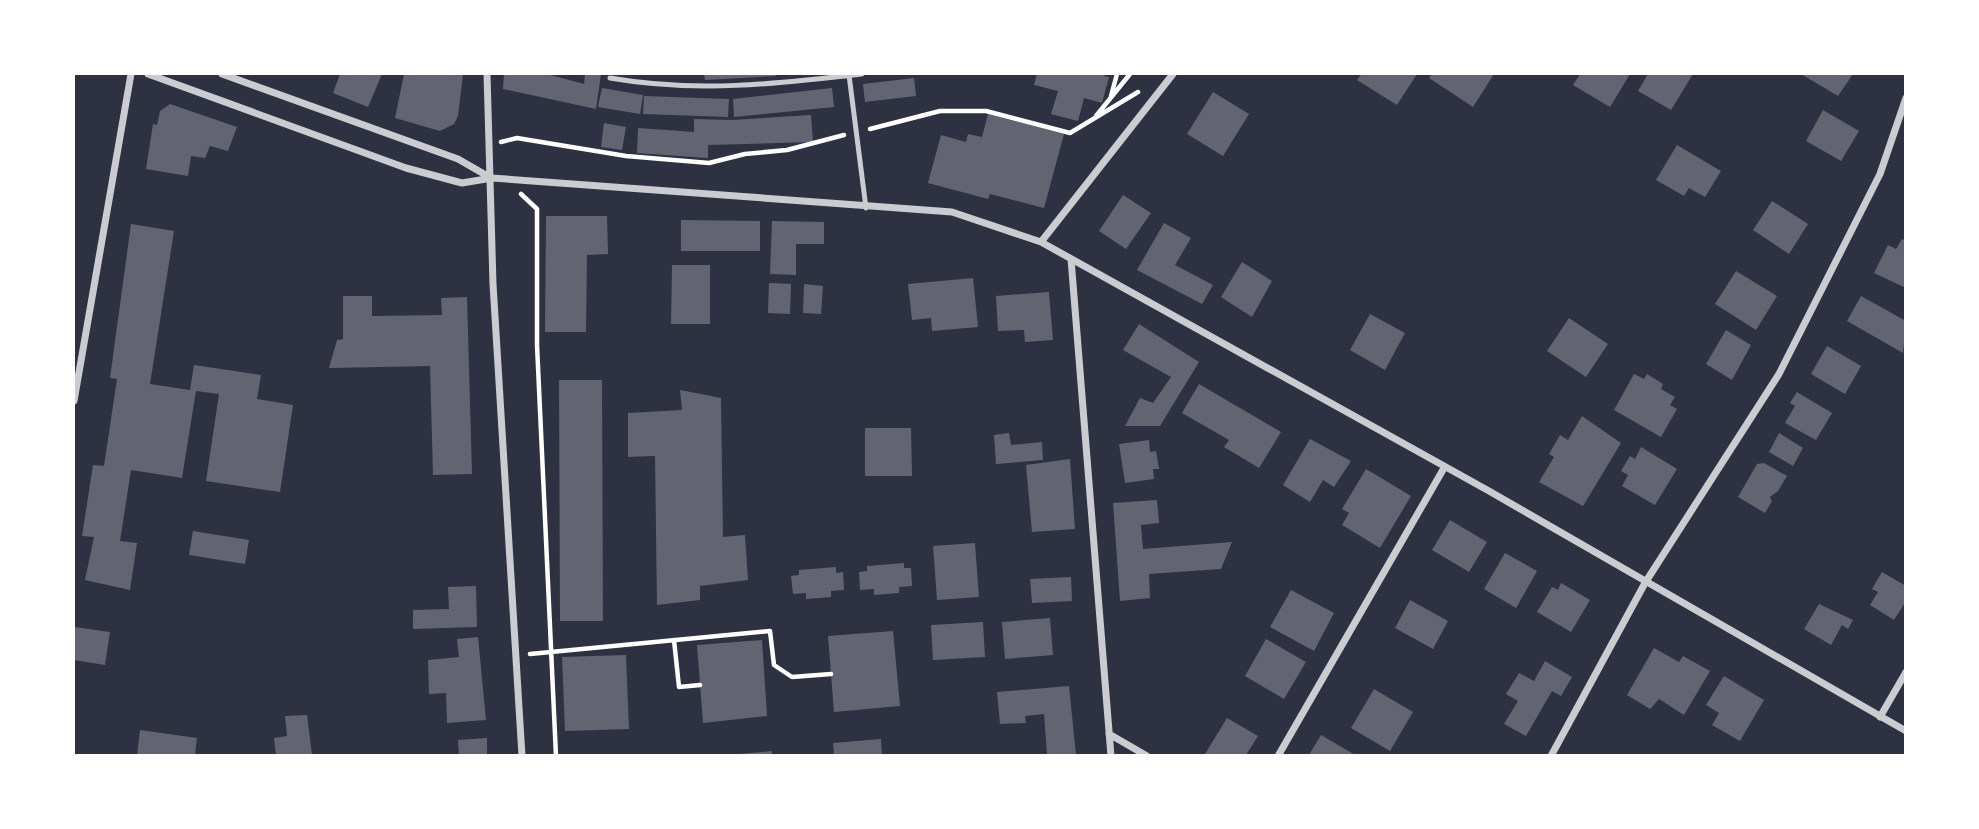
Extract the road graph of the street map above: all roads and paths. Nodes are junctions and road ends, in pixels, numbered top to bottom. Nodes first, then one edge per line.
1 (131, 74) edge
2 (148, 74) edge
3 (222, 74) edge
4 (487, 74) edge
5 (862, 74) edge
6 (1117, 74) edge
7 (1130, 74) edge
8 (1173, 74) edge
9 (849, 75) edge
10 (610, 78) dead end
11 (1143, 89) dead end
12 (1111, 98) junction
13 (1906, 98) edge
14 (1093, 119) junction
15 (856, 132) junction
16 (488, 146) junction
17 (492, 178) junction
18 (518, 180) junction
19 (866, 208) junction
20 (1041, 242) junction
21 (1071, 259) junction
22 (74, 401) edge
23 (1444, 468) junction
24 (1645, 583) junction
25 (674, 640) junction
26 (551, 652) junction
27 (516, 656) junction
28 (1906, 672) edge
29 (831, 674) dead end
30 (700, 685) dead end
31 (1880, 717) junction
32 (1906, 731) edge
33 (1109, 734) junction
34 (522, 755) edge
35 (556, 755) edge
36 (1111, 755) edge
37 (1147, 755) edge
38 (1278, 755) edge
39 (1551, 755) edge

1 - 22 street
2 - 17 street
3 - 17 street
4 - 16 street
5 - 9 lane
6 - 12 path
7 - 12 path
8 - 20 street
9 - 10 lane
9 - 15 lane
11 - 14 path
12 - 14 path
13 - 24 street
14 - 15 path
15 - 16 path
15 - 19 lane
16 - 17 street
17 - 18 street
17 - 27 street
18 - 19 street
18 - 26 path
19 - 20 street
20 - 21 street
21 - 23 street
21 - 33 street
23 - 24 street
23 - 38 street
24 - 31 street
24 - 39 street
25 - 26 path
25 - 29 path
25 - 30 path
26 - 27 path
26 - 35 path
27 - 34 street
28 - 31 street
31 - 32 street
33 - 36 street
33 - 37 street

